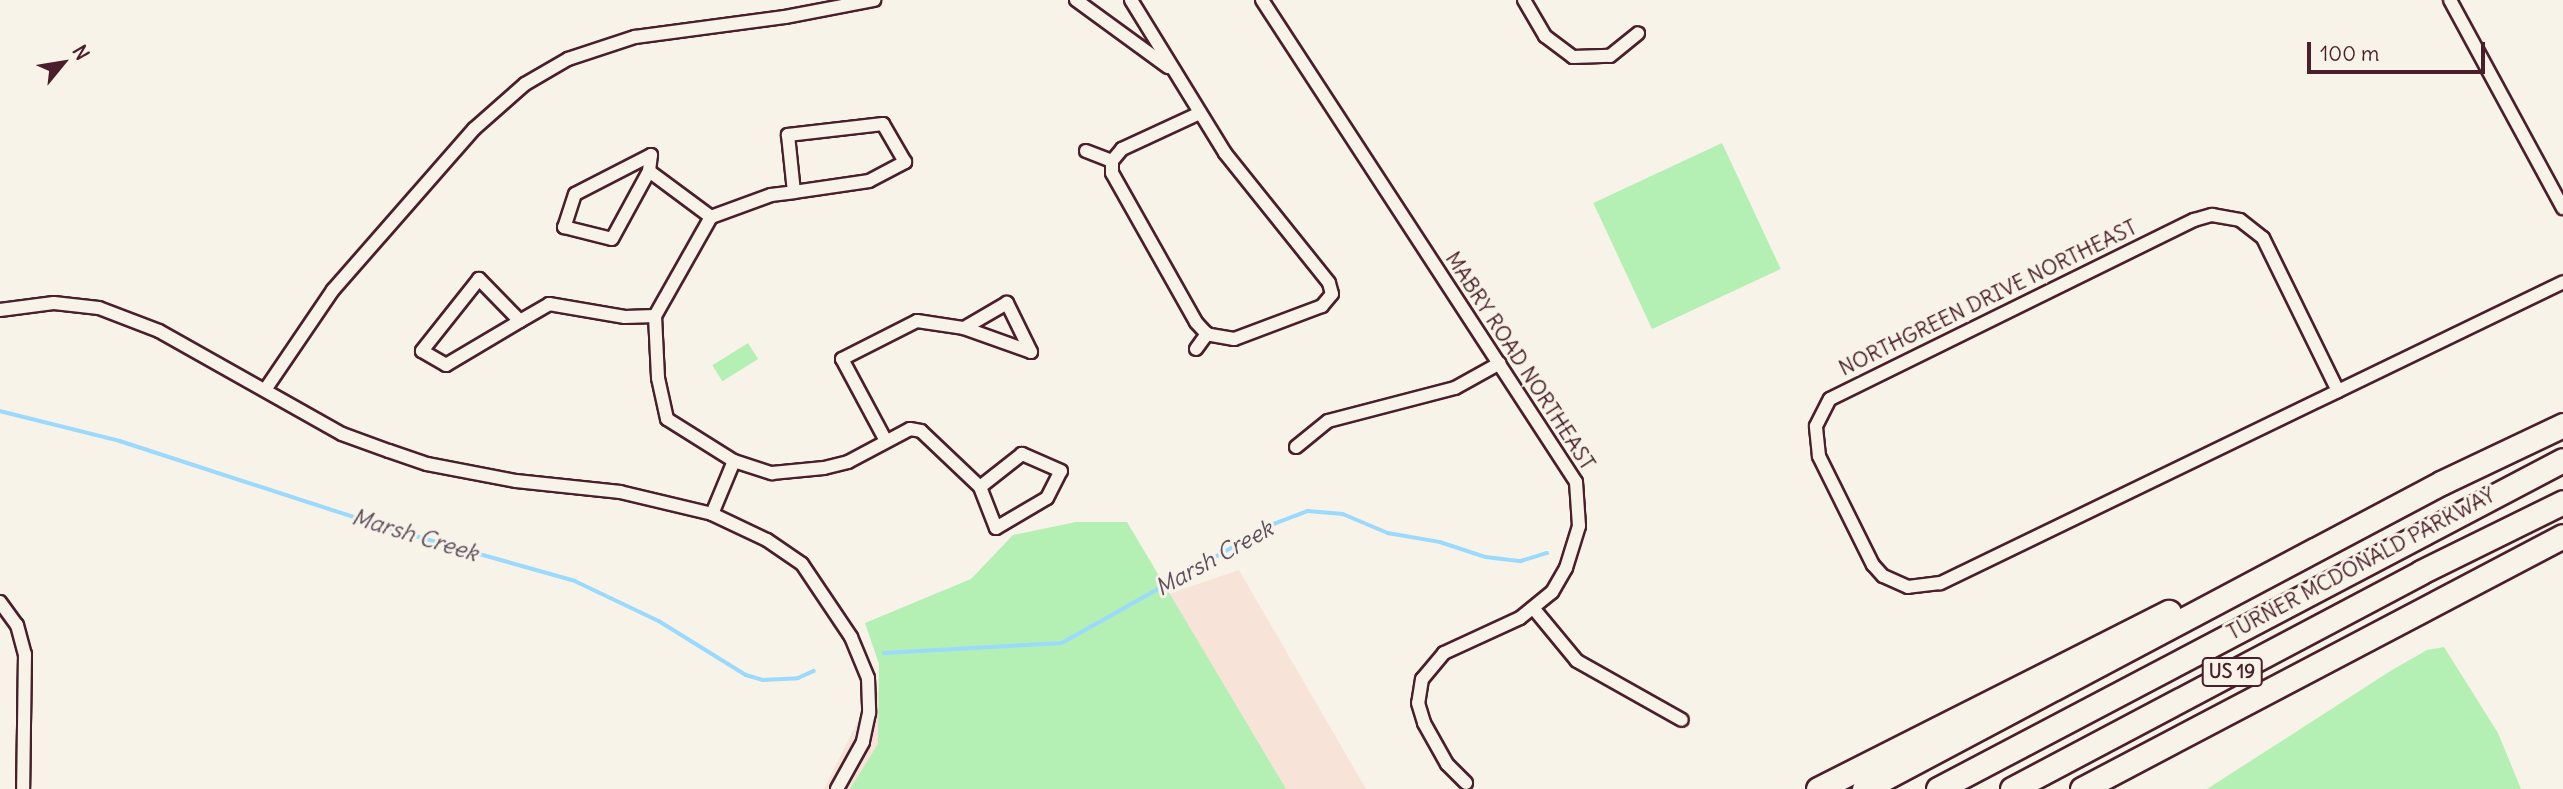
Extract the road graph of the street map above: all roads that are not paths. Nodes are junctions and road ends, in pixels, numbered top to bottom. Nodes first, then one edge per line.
1 (1076, 0) edge
2 (1131, 0) edge
3 (1262, 0) edge
4 (1524, 0) edge
5 (2450, 0) edge
6 (869, 1) edge
7 (1638, 33) dead end
8 (1168, 67) junction
9 (1200, 113) junction
10 (1086, 151) dead end
11 (1112, 160) junction
12 (649, 171) junction
13 (794, 192) junction
14 (2563, 208) edge
15 (711, 217) junction
16 (2563, 282) edge
17 (0, 310) edge
18 (655, 316) junction
19 (520, 321) junction
20 (964, 328) junction
21 (1207, 334) junction
22 (1196, 349) dead end
23 (1500, 363) junction
24 (265, 390) junction
25 (2338, 391) junction
26 (2563, 425) edge
27 (886, 441) junction
28 (1296, 447) dead end
29 (2563, 460) edge
30 (734, 461) junction
31 (980, 487) junction
32 (2563, 502) edge
33 (712, 514) junction
34 (2563, 537) edge
35 (2332, 541) junction
36 (0, 602) edge
37 (1534, 609) junction
38 (2300, 672) junction
39 (1682, 720) dead end
40 (1466, 783) dead end
41 (23, 789) edge
42 (837, 789) edge
43 (1818, 789) edge
44 (1864, 789) edge
45 (1938, 789) edge
46 (2012, 789) edge
47 (2082, 789) edge
48 (2116, 789) edge

1 - 8 street
2 - 8 street
3 - 23 street, MABRY ROAD NORTHEAST
4 - 7 street
5 - 14 street
6 - 24 street
8 - 9 street
9 - 11 street
9 - 21 street
10 - 11 street
11 - 21 street
12 - 12 street
12 - 15 street
13 - 13 street
13 - 15 street
15 - 18 street
16 - 25 street, NORTHGREEN DRIVE NORTHEAST
17 - 24 street
18 - 19 street
18 - 30 street
19 - 19 street
20 - 20 street
20 - 27 street
21 - 22 street
23 - 28 street
23 - 37 street, MABRY ROAD NORTHEAST
24 - 33 street
25 - 25 street, NORTHGREEN DRIVE NORTHEAST
26 - 35 highway
27 - 30 street
27 - 31 street
29 - 45 highway, TURNER MCDONALD PARKWAY / US 19
30 - 33 street
31 - 31 street
32 - 46 highway, TURNER MCDONALD PARKWAY / US 19
33 - 42 street
34 - 38 highway
35 - 43 highway
35 - 44 highway
36 - 41 street
37 - 39 street
37 - 40 street, MABRY ROAD NORTHEAST
38 - 47 highway
38 - 48 highway

